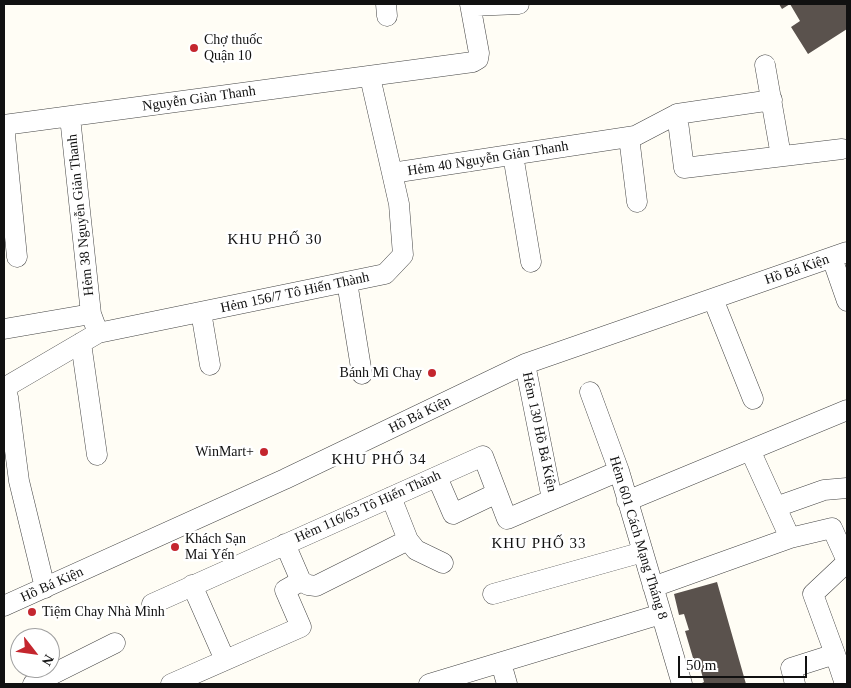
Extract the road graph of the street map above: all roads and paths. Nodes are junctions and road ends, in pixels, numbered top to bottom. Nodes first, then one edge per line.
1 (518, 4) edge
2 (471, 5) edge
3 (765, 65) dead end
4 (370, 76) junction
5 (772, 100) junction
6 (677, 114) junction
7 (70, 116) junction
8 (4, 125) edge
9 (629, 137) junction
10 (842, 149) dead end
11 (513, 155) junction
12 (781, 156) junction
13 (392, 173) junction
14 (637, 202) dead end
15 (840, 255) edge
16 (17, 258) dead end
17 (531, 262) dead end
18 (347, 282) junction
19 (713, 299) junction
20 (847, 301) edge
21 (201, 312) junction
22 (91, 314) junction
23 (4, 329) edge
24 (90, 338) junction
25 (525, 364) junction
26 (210, 365) dead end
27 (362, 374) dead end
28 (590, 392) dead end
29 (6, 393) edge
30 (753, 399) dead end
31 (847, 410) edge
32 (750, 450) junction
33 (97, 455) dead end
34 (619, 471) junction
35 (437, 477) junction
36 (12, 482) edge
37 (847, 488) edge
38 (497, 493) junction
39 (391, 497) junction
40 (552, 499) junction
41 (628, 501) junction
42 (776, 507) junction
43 (507, 519) joint
44 (790, 538) junction
45 (408, 540) junction
46 (285, 544) junction
47 (643, 552) junction
48 (847, 561) edge
49 (443, 563) dead end
50 (192, 585) junction
51 (293, 585) junction
52 (653, 587) junction
53 (45, 588) junction
54 (493, 594) dead end
55 (152, 604) dead end
56 (4, 606) edge
57 (661, 614) junction
58 (115, 643) dead end
59 (835, 654) junction
60 (225, 660) junction
61 (501, 663) junction
62 (676, 683) edge
63 (33, 684) edge
64 (171, 684) edge
65 (429, 684) edge
66 (507, 684) edge
67 (795, 684) edge
68 (845, 684) edge

1 - 2 street
2 - 4 street, Nguyễn Giàn Thanh
3 - 5 street
4 - 7 street, Nguyễn Giàn Thanh
4 - 13 street, Hẻm 40 Nguyễn Giản Thanh
5 - 6 street, Hẻm 40 Nguyễn Giản Thanh
5 - 12 street
6 - 9 street, Hẻm 40 Nguyễn Giản Thanh
6 - 12 street
7 - 8 street, Nguyễn Giàn Thanh
7 - 22 street, Hẻm 38 Nguyễn Giản Thanh
8 - 16 street
9 - 11 street, Hẻm 40 Nguyễn Giản Thanh
9 - 14 street
10 - 12 street
11 - 13 street, Hẻm 40 Nguyễn Giản Thanh
11 - 17 street
13 - 18 street, Hẻm 156/7 Tô Hiến Thành
15 - 19 street, Hồ Bá Kiện
15 - 20 street
18 - 21 street, Hẻm 156/7 Tô Hiến Thành
18 - 27 street
19 - 25 street, Hồ Bá Kiện
19 - 30 street
21 - 24 street, Hẻm 156/7 Tô Hiến Thành
21 - 26 street
22 - 23 street
22 - 24 street, Hẻm 38 Nguyễn Giản Thanh
24 - 29 street, Hẻm 156/7 Tô Hiến Thành
24 - 33 street, Hẻm 38 Nguyễn Giản Thanh
25 - 40 street, Hẻm 130 Hồ Bá Kiện
25 - 53 street, Hồ Bá Kiện
28 - 34 street, Hẻm 601 Cách Mạng Tháng 8
29 - 36 street
31 - 32 street
32 - 41 street
32 - 42 street
34 - 40 street, Hẻm 130 Hồ Bá Kiện
34 - 41 street, Hẻm 601 Cách Mạng Tháng 8
35 - 38 street
35 - 38 street, Hẻm 116/63 Tô Hiến Thành
35 - 39 street, Hẻm 116/63 Tô Hiến Thành
36 - 53 street
37 - 42 street
38 - 43 street, Hẻm 116/63 Tô Hiến Thành
39 - 45 street
39 - 46 street, Hẻm 116/63 Tô Hiến Thành
40 - 43 street, Hẻm 130 Hồ Bá Kiện
41 - 47 street, Hẻm 601 Cách Mạng Tháng 8
42 - 44 street
44 - 48 street
44 - 52 street
45 - 49 street
45 - 51 street
46 - 50 street, Hẻm 116/63 Tô Hiến Thành
46 - 51 street
47 - 52 street, Hẻm 601 Cách Mạng Tháng 8
47 - 54 street
48 - 59 street
50 - 55 street, Hẻm 116/63 Tô Hiến Thành
50 - 60 street
51 - 60 street
52 - 57 street, Hẻm 601 Cách Mạng Tháng 8
53 - 56 street, Hồ Bá Kiện
57 - 61 street
57 - 62 street, Hẻm 601 Cách Mạng Tháng 8
58 - 63 street
59 - 67 street
59 - 68 street
60 - 64 street
61 - 65 street
61 - 66 street

